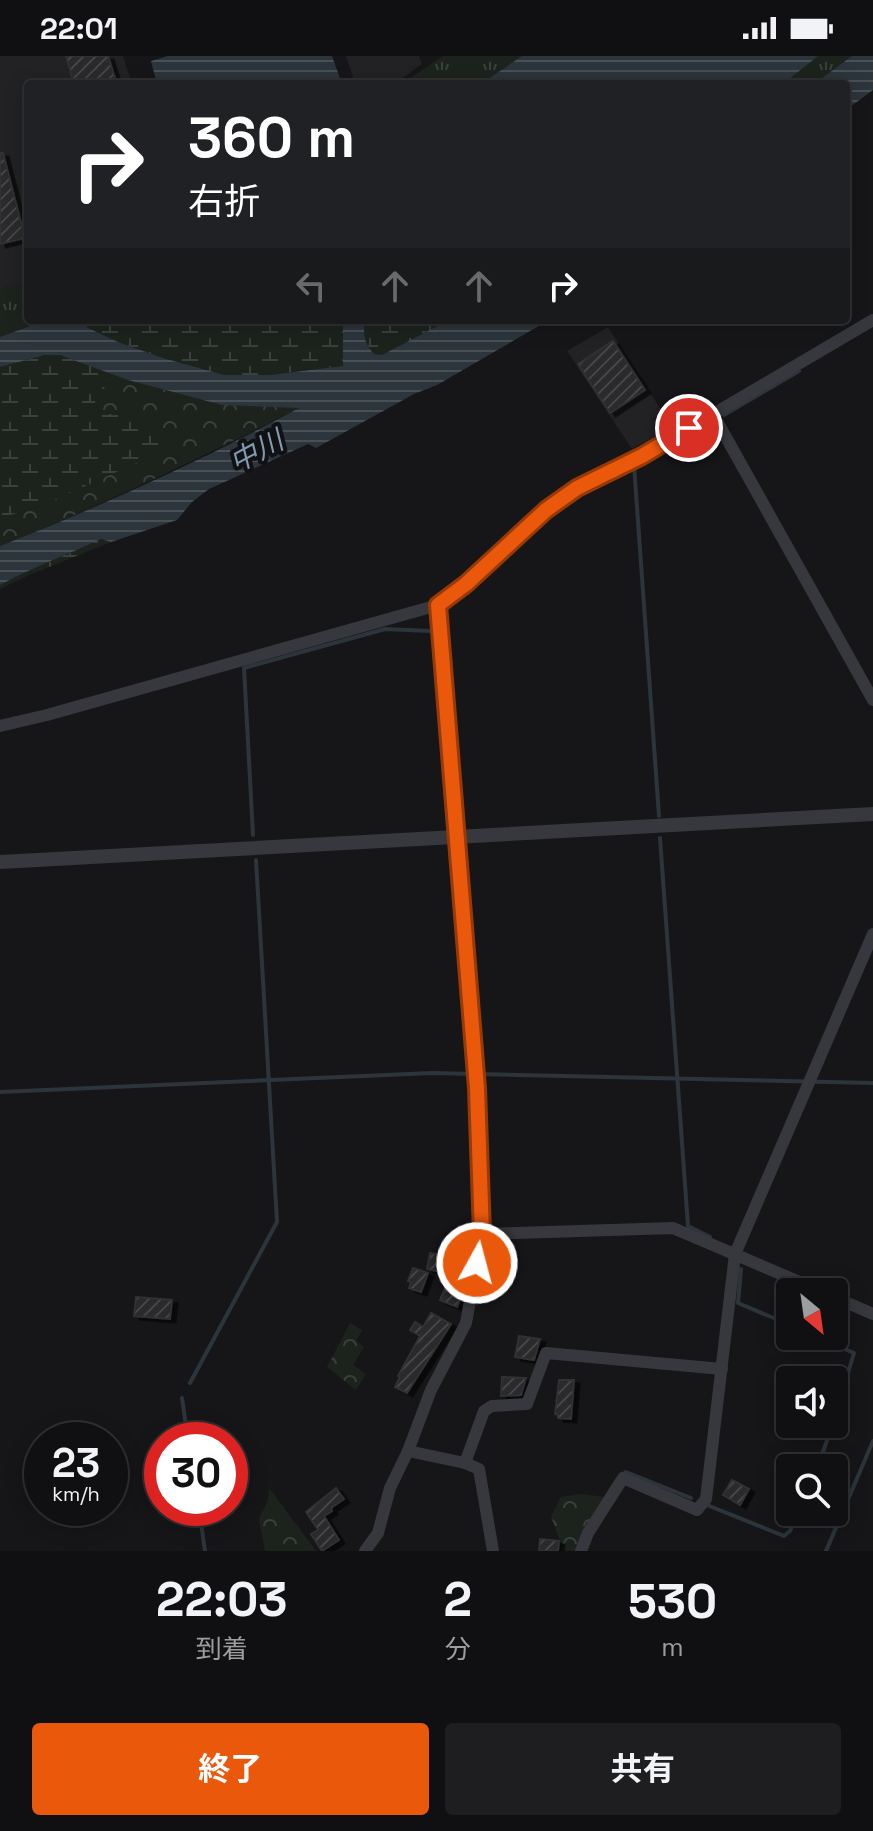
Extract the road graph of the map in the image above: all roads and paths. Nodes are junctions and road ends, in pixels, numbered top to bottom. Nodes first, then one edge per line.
1 (873, 320) edge
2 (713, 414) junction
3 (438, 605) junction
4 (873, 700) edge
5 (0, 726) edge
6 (873, 814) edge
7 (457, 838) junction
8 (0, 862) edge
9 (873, 934) edge
10 (482, 1234) junction
11 (735, 1254) junction
12 (791, 1278) edge
13 (848, 1303) edge
14 (873, 1314) edge
15 (722, 1369) junction
16 (408, 1451) junction
17 (465, 1463) junction
18 (365, 1551) edge
19 (493, 1551) edge
20 (581, 1551) edge

1 - 2 street
2 - 3 street
2 - 4 street
3 - 5 street
3 - 7 street
6 - 7 street
7 - 8 street
7 - 10 street
9 - 11 street
10 - 11 street
10 - 16 street
11 - 12 street
11 - 15 street
13 - 14 street
15 - 17 street
15 - 20 street
16 - 17 street
16 - 18 street
17 - 19 street

